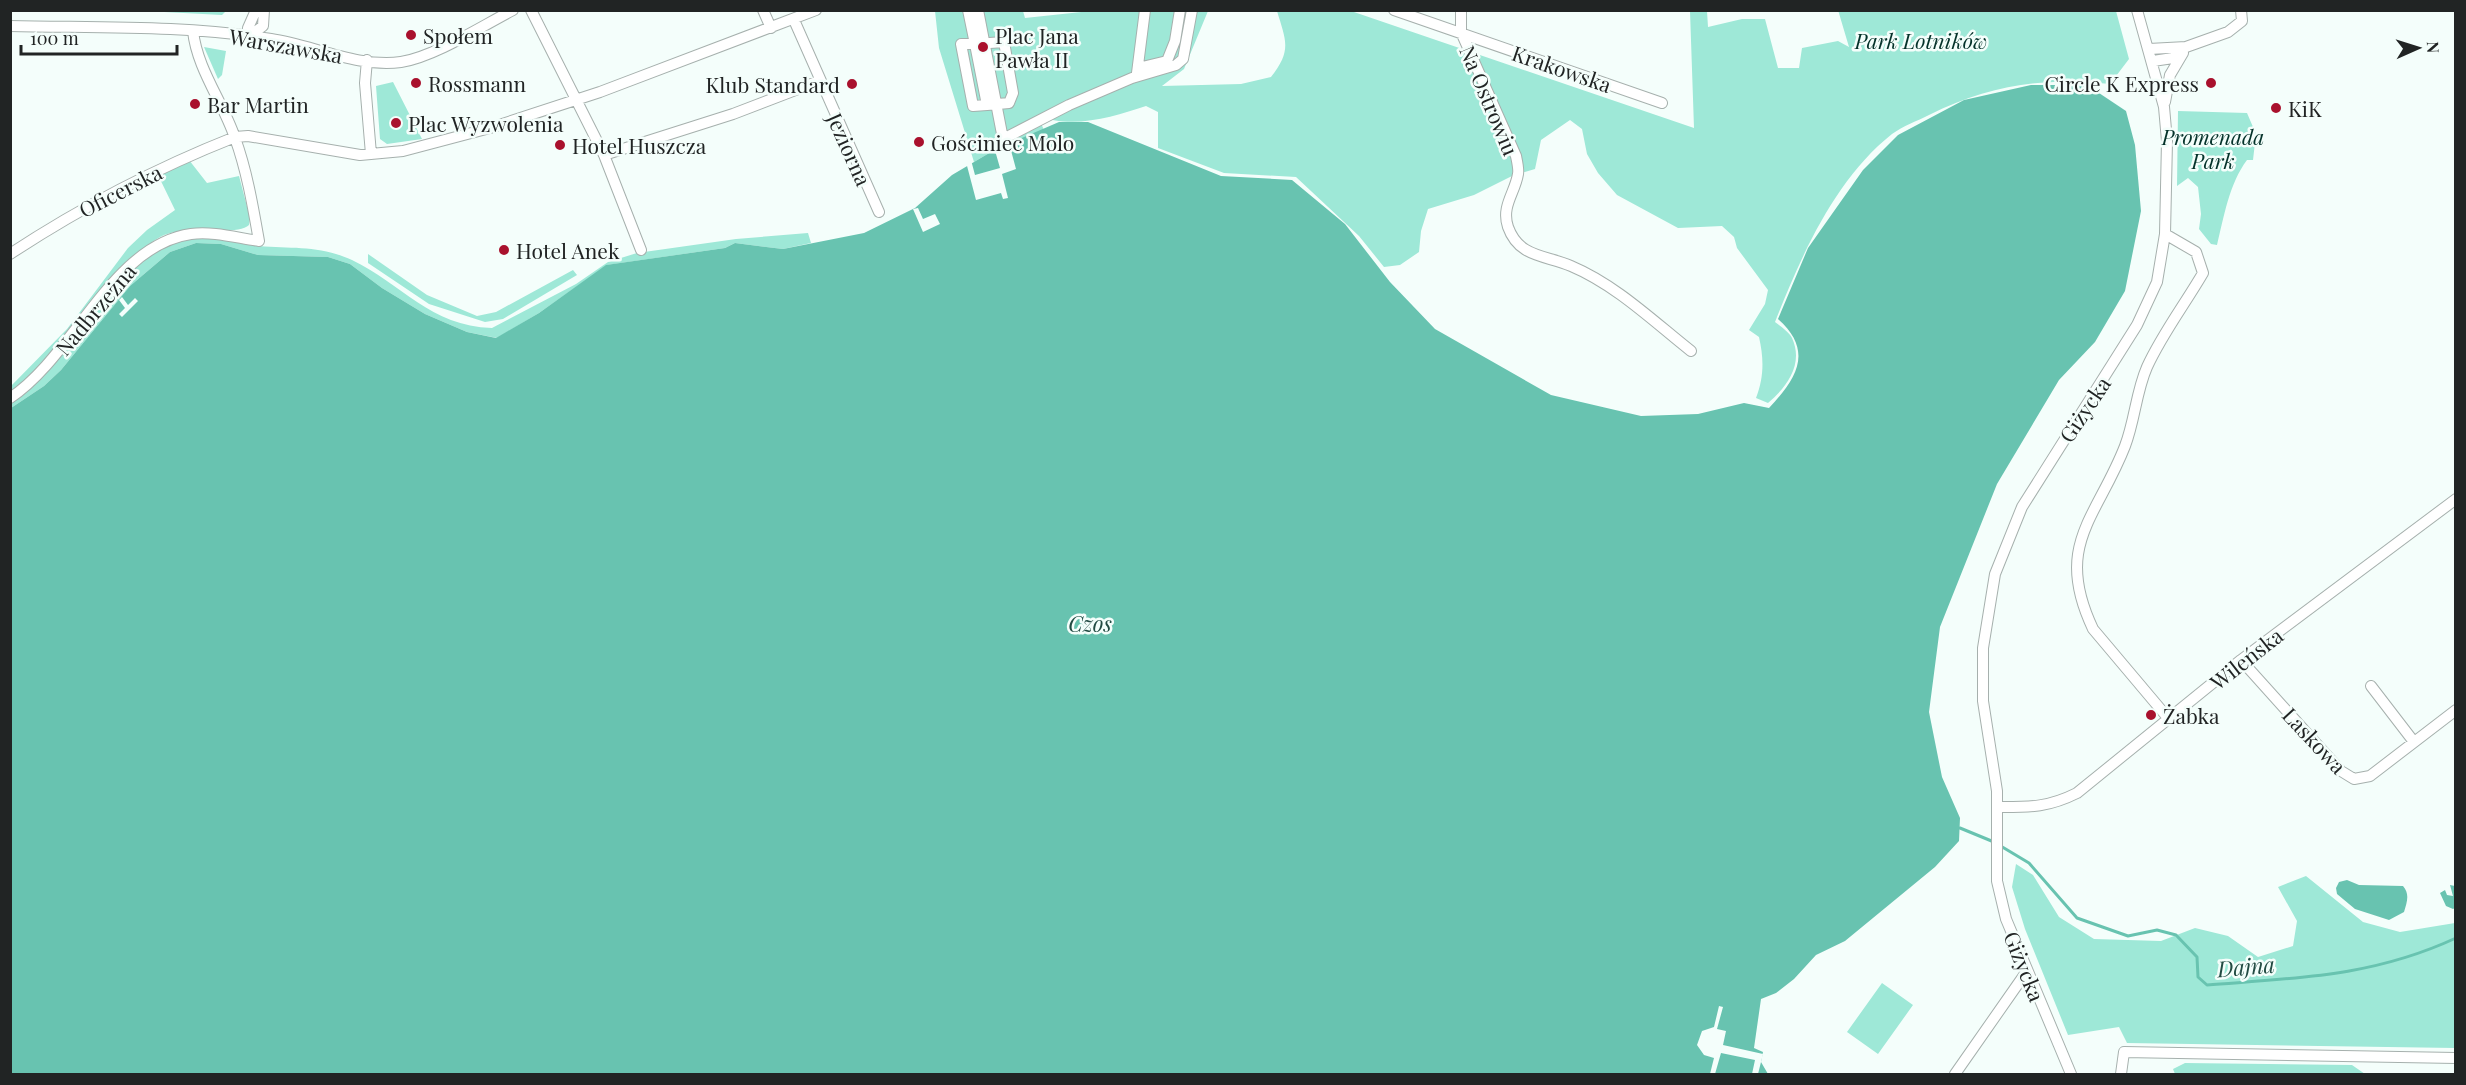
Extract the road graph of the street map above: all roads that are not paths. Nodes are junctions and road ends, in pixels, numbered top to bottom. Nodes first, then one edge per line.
1 (256, 10) edge
2 (264, 10) edge
3 (513, 10) edge
4 (531, 10) edge
5 (763, 10) edge
6 (816, 10) edge
7 (968, 10) edge
8 (978, 10) edge
9 (1145, 10) edge
10 (1180, 10) edge
11 (1192, 10) edge
12 (1394, 10) edge
13 (1461, 10) edge
14 (2137, 10) edge
15 (2241, 10) edge
16 (794, 20) junction
17 (10, 26) edge
18 (771, 28) junction
19 (193, 31) junction
20 (1461, 32) junction
21 (248, 37) junction
22 (980, 44) junction
23 (2186, 47) junction
24 (2149, 49) junction
25 (367, 60) junction
26 (2153, 62) junction
27 (1137, 72) junction
28 (819, 81) junction
29 (576, 100) junction
30 (1662, 103) dead end
31 (992, 104) junction
32 (2164, 107) junction
33 (235, 136) junction
34 (371, 154) junction
35 (604, 155) junction
36 (879, 212) dead end
37 (2165, 234) junction
38 (641, 250) dead end
39 (10, 254) edge
40 (1691, 351) dead end
41 (10, 398) edge
42 (2456, 499) edge
43 (2241, 660) junction
44 (2371, 686) dead end
45 (2456, 710) edge
46 (2168, 718) junction
47 (2414, 742) junction
48 (1997, 807) junction
49 (2027, 971) junction
50 (2456, 1058) edge
51 (1955, 1074) edge
52 (2071, 1074) edge
53 (2121, 1074) edge

1 - 21 street
2 - 21 street
3 - 25 street, Warszawska
4 - 29 street
5 - 18 street
6 - 16 street
7 - 22 street
8 - 22 street
9 - 27 street
10 - 27 street
11 - 27 street
12 - 20 street, Krakowska
13 - 20 street
14 - 24 street, Giżycka
15 - 23 street
16 - 18 street
16 - 28 street, Jeziorna
17 - 19 street, Warszawska
18 - 29 street
19 - 21 street, Warszawska
19 - 33 street
20 - 30 street, Krakowska
20 - 40 street, Na Ostrowiu
21 - 25 street, Warszawska
22 - 31 street
22 - 31 street
22 - 31 street
23 - 24 street
23 - 26 street
23 - 32 street
24 - 26 street, Giżycka
25 - 34 street
26 - 32 street, Giżycka
27 - 31 street
28 - 35 street
28 - 36 street, Jeziorna
29 - 34 street
29 - 35 street
32 - 37 street, Giżycka
33 - 34 street
33 - 39 street, Oficerska
33 - 41 street, Nadbrzeżna
35 - 38 street
37 - 46 street
37 - 48 street, Giżycka
42 - 43 street, Wileńska
43 - 46 street, Wileńska
43 - 47 street, Laskowa
44 - 47 street
45 - 47 street, Laskowa
46 - 48 street, Wileńska
48 - 49 street, Giżycka
49 - 51 street
49 - 52 street, Giżycka
50 - 53 street

